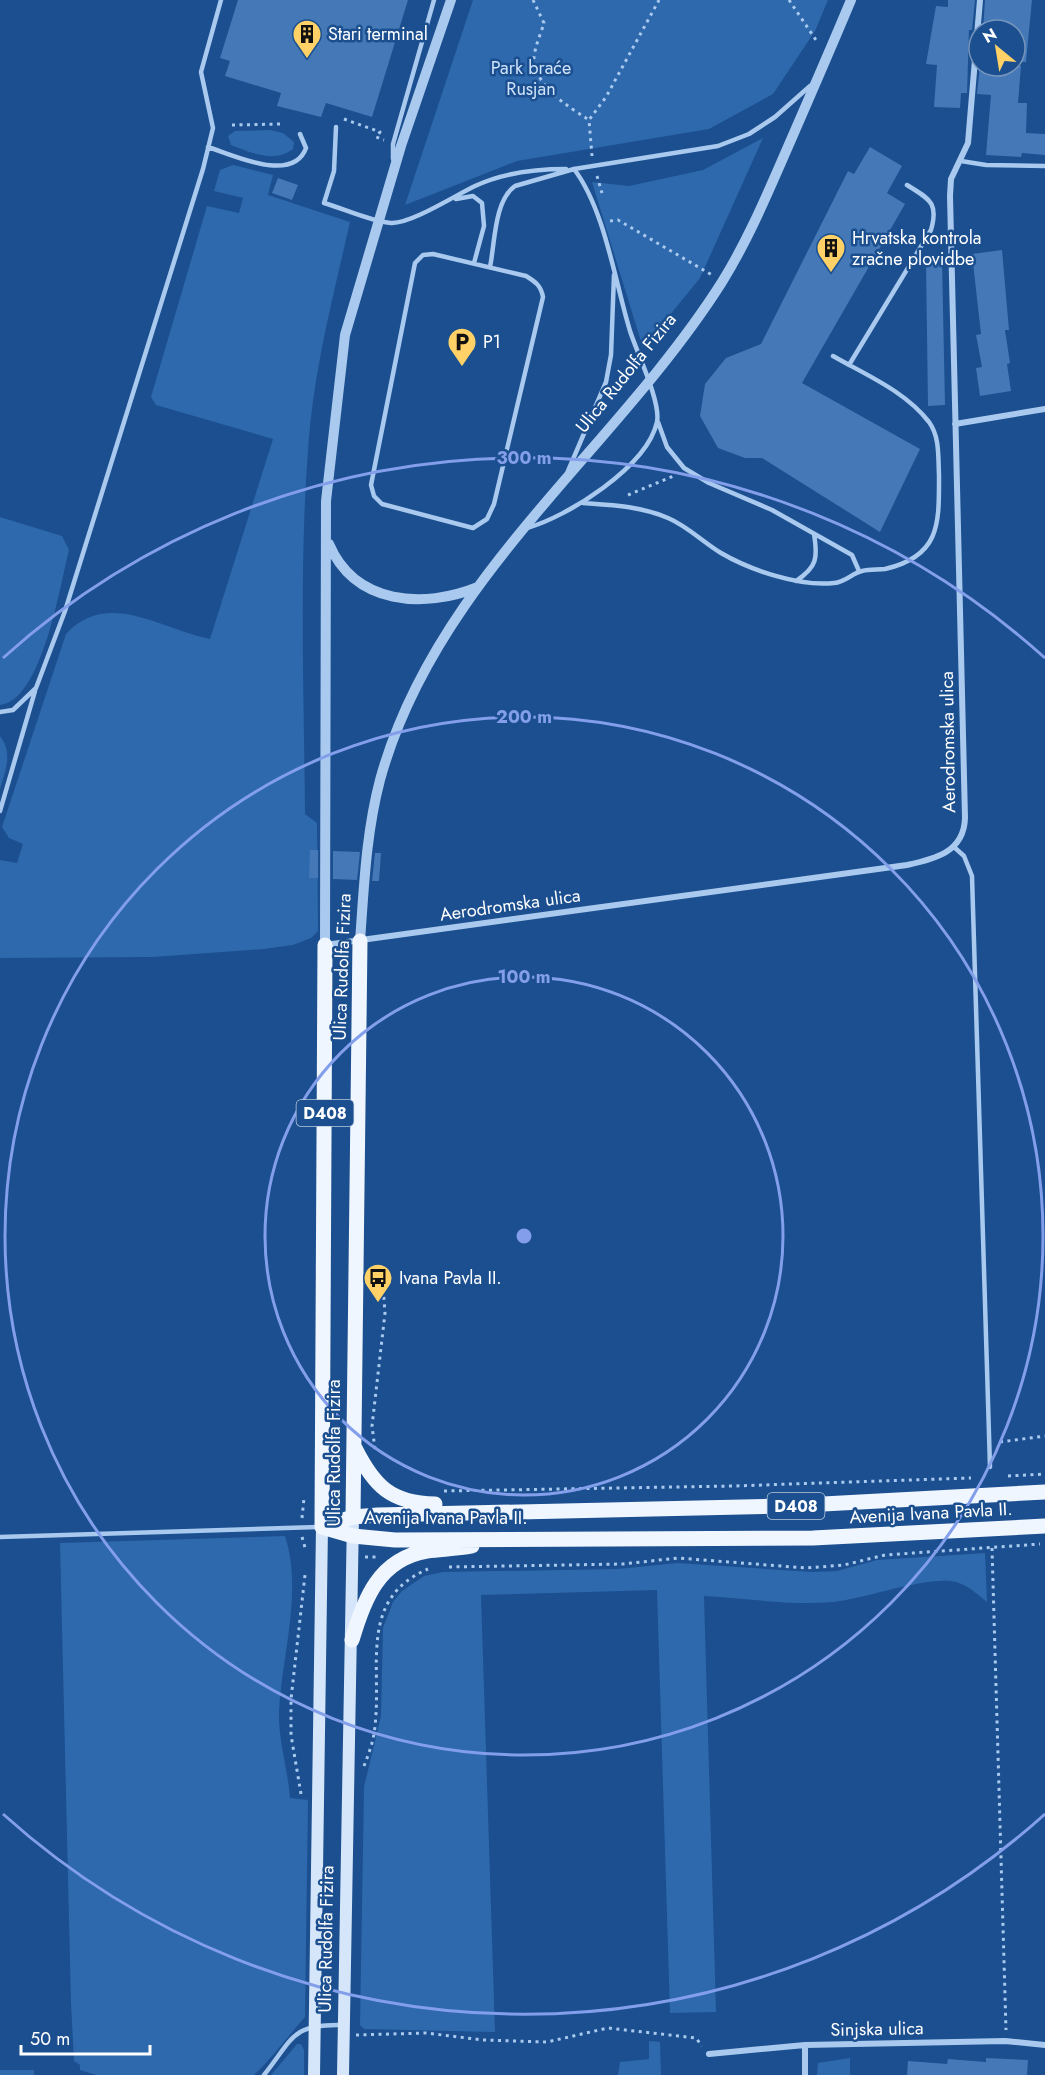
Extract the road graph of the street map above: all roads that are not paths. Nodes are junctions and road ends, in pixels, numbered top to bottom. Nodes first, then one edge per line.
1 (221, 0) edge
2 (434, 0) edge
3 (451, 0) edge
4 (851, 0) edge
5 (980, 0) edge
6 (818, 78) junction
7 (336, 127) road end
8 (300, 134) dead end
9 (208, 147) junction
10 (961, 161) junction
11 (1045, 166) edge
12 (574, 169) junction
13 (394, 170) junction
14 (907, 185) dead end
15 (451, 200) junction
16 (380, 221) junction
17 (474, 263) junction
18 (490, 267) junction
19 (614, 268) junction
20 (833, 356) dead end
21 (849, 365) junction
22 (648, 380) junction
23 (1045, 409) edge
24 (657, 421) junction
25 (956, 424) junction
26 (563, 481) junction
27 (583, 503) junction
28 (526, 528) junction
29 (814, 534) junction
30 (327, 539) junction
31 (860, 571) junction
32 (796, 581) junction
33 (478, 586) junction
34 (36, 688) junction
35 (0, 712) edge
36 (0, 811) edge
37 (954, 847) junction
38 (360, 941) junction
39 (325, 945) junction
40 (353, 1444) junction
41 (990, 1467) dead end
42 (1045, 1492) edge
43 (485, 1512) junction
44 (353, 1517) junction
45 (1045, 1526) edge
46 (322, 1527) junction
47 (353, 1536) junction
48 (0, 1537) edge
49 (503, 1538) junction
50 (352, 1640) junction
51 (315, 2025) junction
52 (344, 2025) junction
53 (805, 2045) junction
54 (1045, 2045) edge
55 (709, 2054) road end
56 (264, 2075) edge
57 (314, 2075) edge
58 (343, 2075) edge
59 (805, 2075) edge

1 - 9 lane
2 - 13 lane
3 - 13 street, Ulica Rudolfa Fizira
4 - 6 street, Ulica Rudolfa Fizira
5 - 10 street, Aerodromska ulica
6 - 12 lane
6 - 22 street, Ulica Rudolfa Fizira
7 - 16 lane
8 - 9 lane
9 - 34 lane
10 - 11 lane
10 - 25 street, Aerodromska ulica
12 - 15 lane
12 - 18 lane
12 - 19 lane
13 - 16 street, Ulica Rudolfa Fizira
14 - 21 lane
15 - 16 lane
15 - 17 lane
16 - 30 street, Ulica Rudolfa Fizira
17 - 18 lane
17 - 18 lane
19 - 22 lane
19 - 26 lane
20 - 21 lane
21 - 31 lane
22 - 24 lane
22 - 26 street, Ulica Rudolfa Fizira
23 - 25 street
24 - 27 lane
24 - 29 lane
25 - 37 street, Aerodromska ulica
26 - 28 street, Ulica Rudolfa Fizira
27 - 28 lane
27 - 32 lane
28 - 33 street, Ulica Rudolfa Fizira
29 - 31 lane
29 - 32 lane
30 - 33 street
30 - 39 street, Ulica Rudolfa Fizira
31 - 32 lane
33 - 38 street, Ulica Rudolfa Fizira
34 - 35 lane
34 - 36 lane
37 - 38 street, Aerodromska ulica
37 - 41 lane
38 - 39 street, Aerodromska ulica
38 - 40 main road, Ulica Rudolfa Fizira / D408
39 - 46 main road, Ulica Rudolfa Fizira / D408
40 - 43 main road
40 - 44 main road, Ulica Rudolfa Fizira / D408
42 - 43 main road, Avenija Ivana Pavla II. / D408
43 - 44 main road, Avenija Ivana Pavla II. / D408
44 - 46 main road, Avenija Ivana Pavla II. / D408
44 - 47 main road, Ulica Rudolfa Fizira
45 - 49 main road, Avenija Ivana Pavla II. / D408
46 - 47 main road, Avenija Ivana Pavla II. / D408
46 - 48 lane
46 - 51 main road, Ulica Rudolfa Fizira
47 - 49 main road, Avenija Ivana Pavla II. / D408
47 - 50 main road, Ulica Rudolfa Fizira
49 - 50 main road
50 - 52 main road, Ulica Rudolfa Fizira
51 - 52 lane
51 - 56 lane
51 - 57 main road, Ulica Rudolfa Fizira
52 - 58 main road, Ulica Rudolfa Fizira
53 - 54 street, Sinjska ulica
53 - 55 street, Sinjska ulica
53 - 59 street

